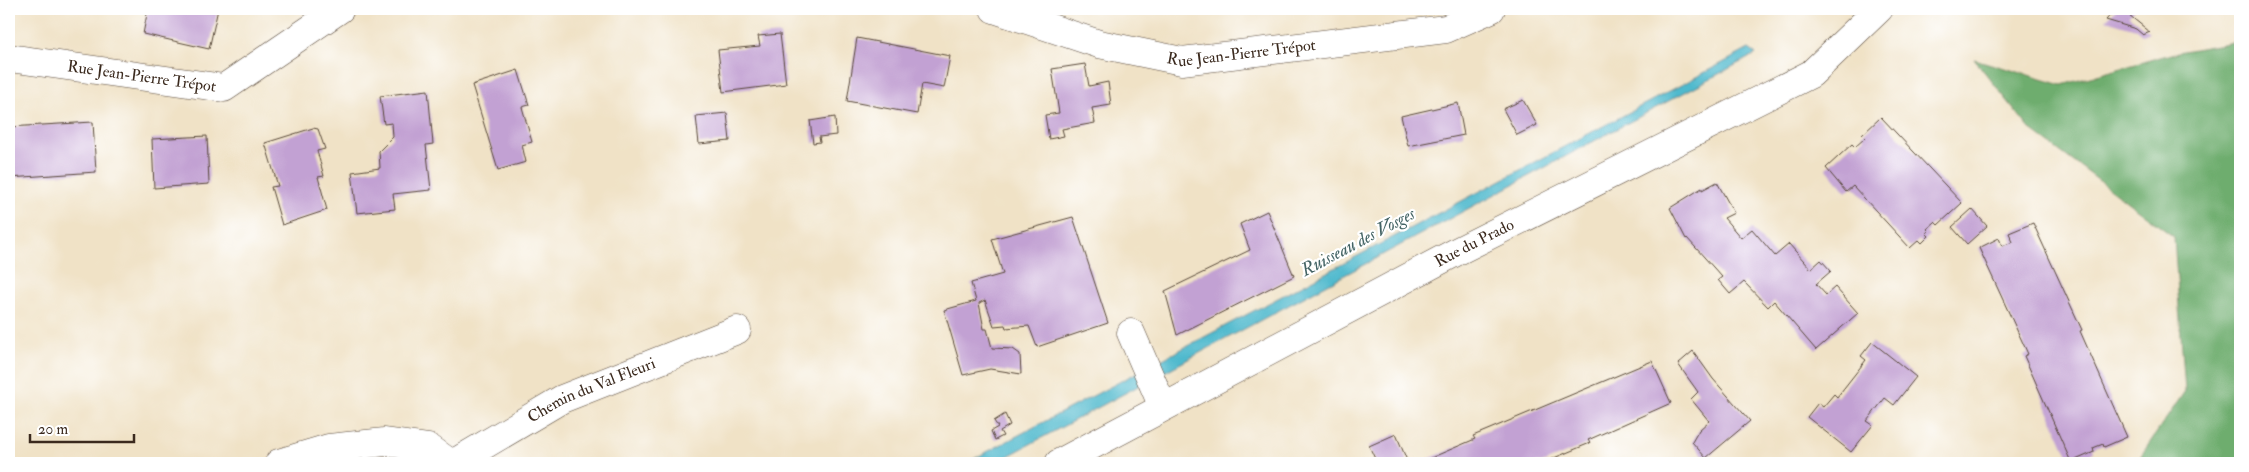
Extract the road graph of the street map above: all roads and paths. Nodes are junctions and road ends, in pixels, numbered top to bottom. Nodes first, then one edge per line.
1 (340, 9) edge
2 (994, 9) edge
3 (1491, 9) edge
4 (1879, 9) edge
5 (9, 58) edge
6 (737, 330) dead end
7 (1131, 333) dead end
8 (1163, 407) junction
9 (279, 463) edge
10 (450, 463) edge
11 (454, 463) edge
12 (1059, 463) edge

1 - 5 street, Rue Jean-Pierre Trépot
2 - 3 street, Rue Jean-Pierre Trépot
4 - 8 street, Rue du Prado
6 - 11 street, Chemin du Val Fleuri
7 - 8 street
8 - 12 street, Rue du Prado
9 - 10 street

